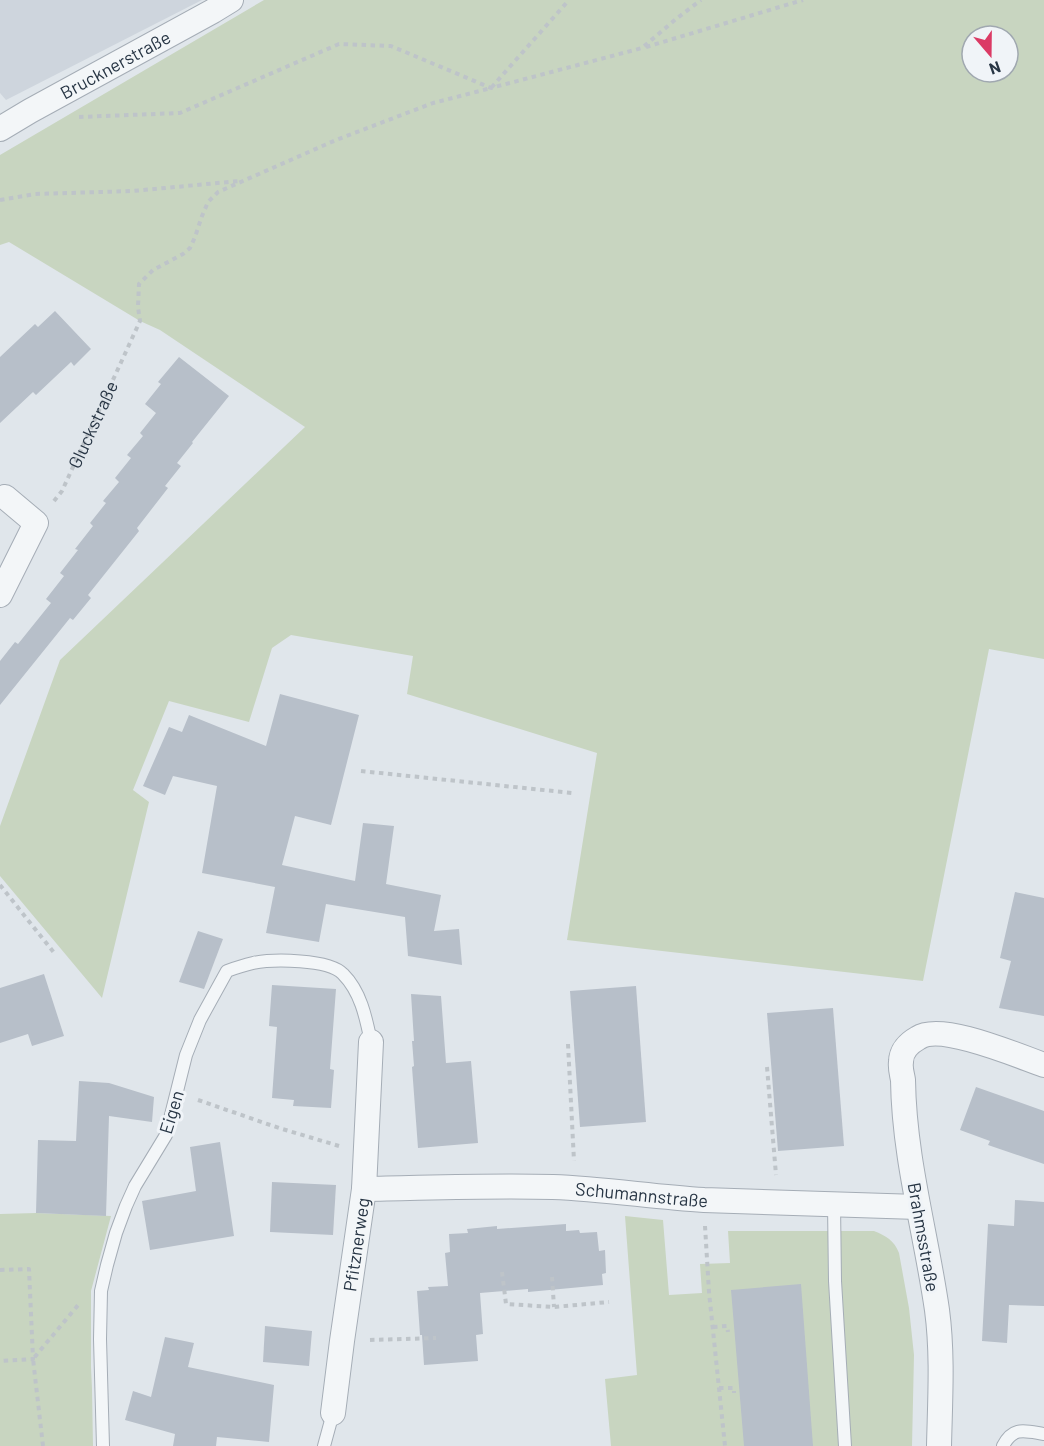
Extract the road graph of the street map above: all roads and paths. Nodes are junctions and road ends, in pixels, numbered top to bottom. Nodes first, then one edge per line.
1 (231, 0) edge
2 (569, 0) edge
3 (701, 0) edge
4 (802, 0) edge
5 (642, 48) junction
6 (492, 88) junction
7 (75, 117) dead end
8 (0, 129) edge
9 (243, 180) junction
10 (0, 200) edge
11 (5, 497) dead end
12 (36, 523) junction
13 (0, 595) edge
14 (361, 771) dead end
15 (572, 793) dead end
16 (0, 885) edge
17 (55, 954) dead end
18 (371, 1042) joint
19 (568, 1044) dead end
20 (1044, 1065) edge
21 (768, 1067) dead end
22 (177, 1092) junction
23 (365, 1153) junction
24 (576, 1188) junction
25 (364, 1189) junction
26 (704, 1200) junction
27 (778, 1202) junction
28 (834, 1204) junction
29 (918, 1207) junction
30 (0, 1270) edge
31 (502, 1272) dead end
32 (552, 1277) dead end
33 (101, 1291) junction
34 (609, 1302) dead end
35 (554, 1307) junction
36 (713, 1327) junction
37 (728, 1332) dead end
38 (436, 1338) dead end
39 (342, 1341) junction
40 (33, 1359) junction
41 (0, 1361) edge
42 (719, 1388) junction
43 (734, 1393) dead end
44 (333, 1413) joint
45 (1044, 1434) edge
46 (43, 1446) edge
47 (104, 1446) edge
48 (324, 1446) edge
49 (725, 1446) edge
50 (845, 1446) edge
51 (939, 1446) edge
52 (1003, 1446) edge

1 - 8 street, Brucknerstraße
2 - 6 path
3 - 5 path
4 - 5 path
5 - 6 path
6 - 7 path
6 - 9 path
9 - 10 path
9 - 12 path, Gluckstraße
11 - 12 street
12 - 13 street
14 - 15 path
16 - 17 path
18 - 22 lane, Eigen
18 - 23 street, Pfitznerweg
19 - 24 path
20 - 29 street, Brahmsstraße
21 - 27 path
22 - 23 path
22 - 33 lane, Eigen
23 - 25 street, Pfitznerweg
24 - 25 street, Schumannstraße
24 - 26 street, Schumannstraße
25 - 39 street, Pfitznerweg
26 - 27 street, Schumannstraße
26 - 36 path
27 - 28 street, Schumannstraße
28 - 29 street, Schumannstraße
28 - 50 lane
29 - 51 street, Brahmsstraße
30 - 40 path
31 - 35 path
32 - 35 path
33 - 40 path
33 - 47 lane, Eigen
34 - 35 path
36 - 37 path
36 - 42 path
38 - 39 path
39 - 44 street, Pfitznerweg
40 - 41 path
40 - 46 path
42 - 43 path
42 - 49 path
44 - 48 lane, Pfitznerweg
45 - 52 lane

